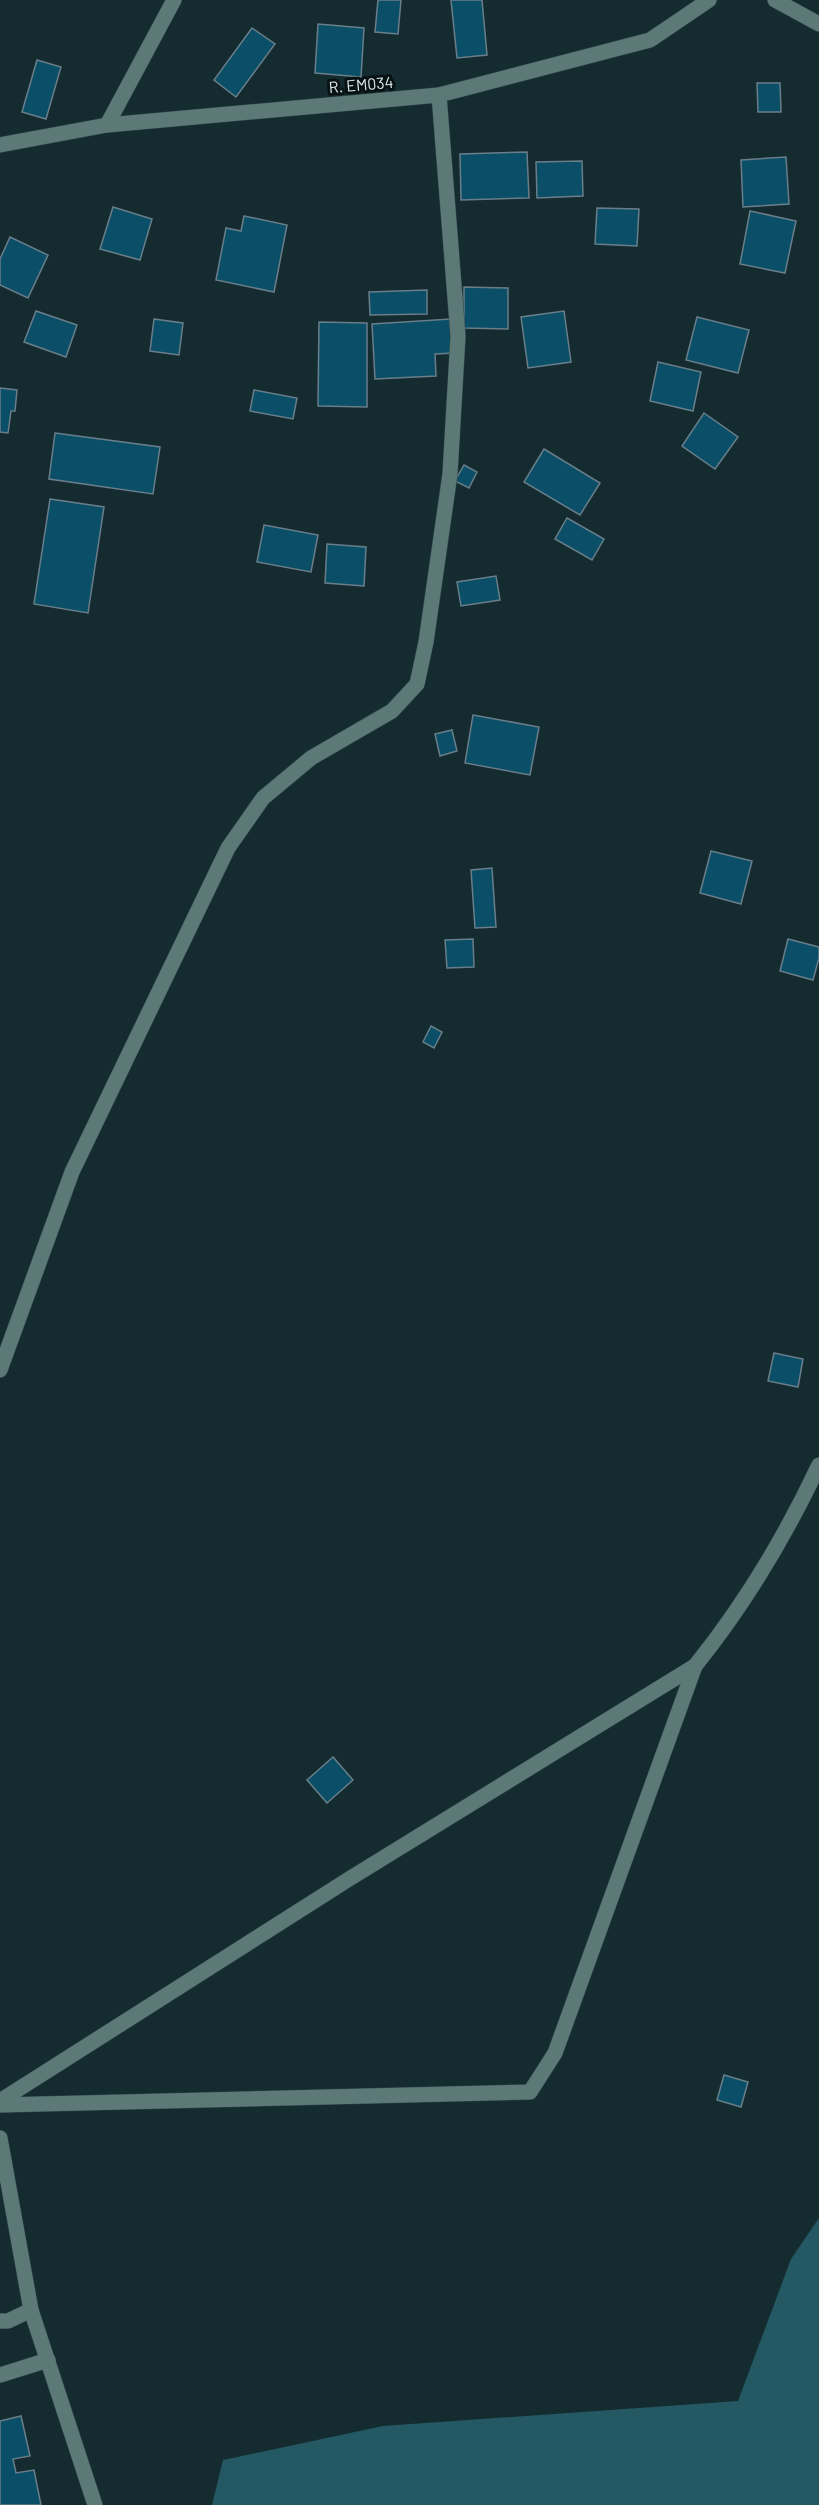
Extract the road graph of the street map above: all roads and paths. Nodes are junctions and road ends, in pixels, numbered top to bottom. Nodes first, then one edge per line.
1 (174, 0) edge
2 (709, 0) edge
3 (775, 0) edge
4 (819, 24) edge
5 (439, 95) junction
6 (107, 126) junction
7 (0, 145) edge
8 (0, 1370) edge
9 (819, 1465) edge
10 (695, 1666) junction
11 (0, 2103) edge
12 (0, 2138) edge
13 (31, 2310) junction
14 (0, 2321) edge
15 (48, 2360) junction
16 (0, 2375) edge
17 (95, 2505) edge

1 - 6 street
2 - 5 street, R. EM034
3 - 4 street
5 - 6 street, R. EM034
5 - 8 street
6 - 7 street, R. EM034
9 - 10 street
10 - 11 street
10 - 11 street
12 - 13 street
13 - 14 street
13 - 15 street
15 - 16 street
15 - 17 street

